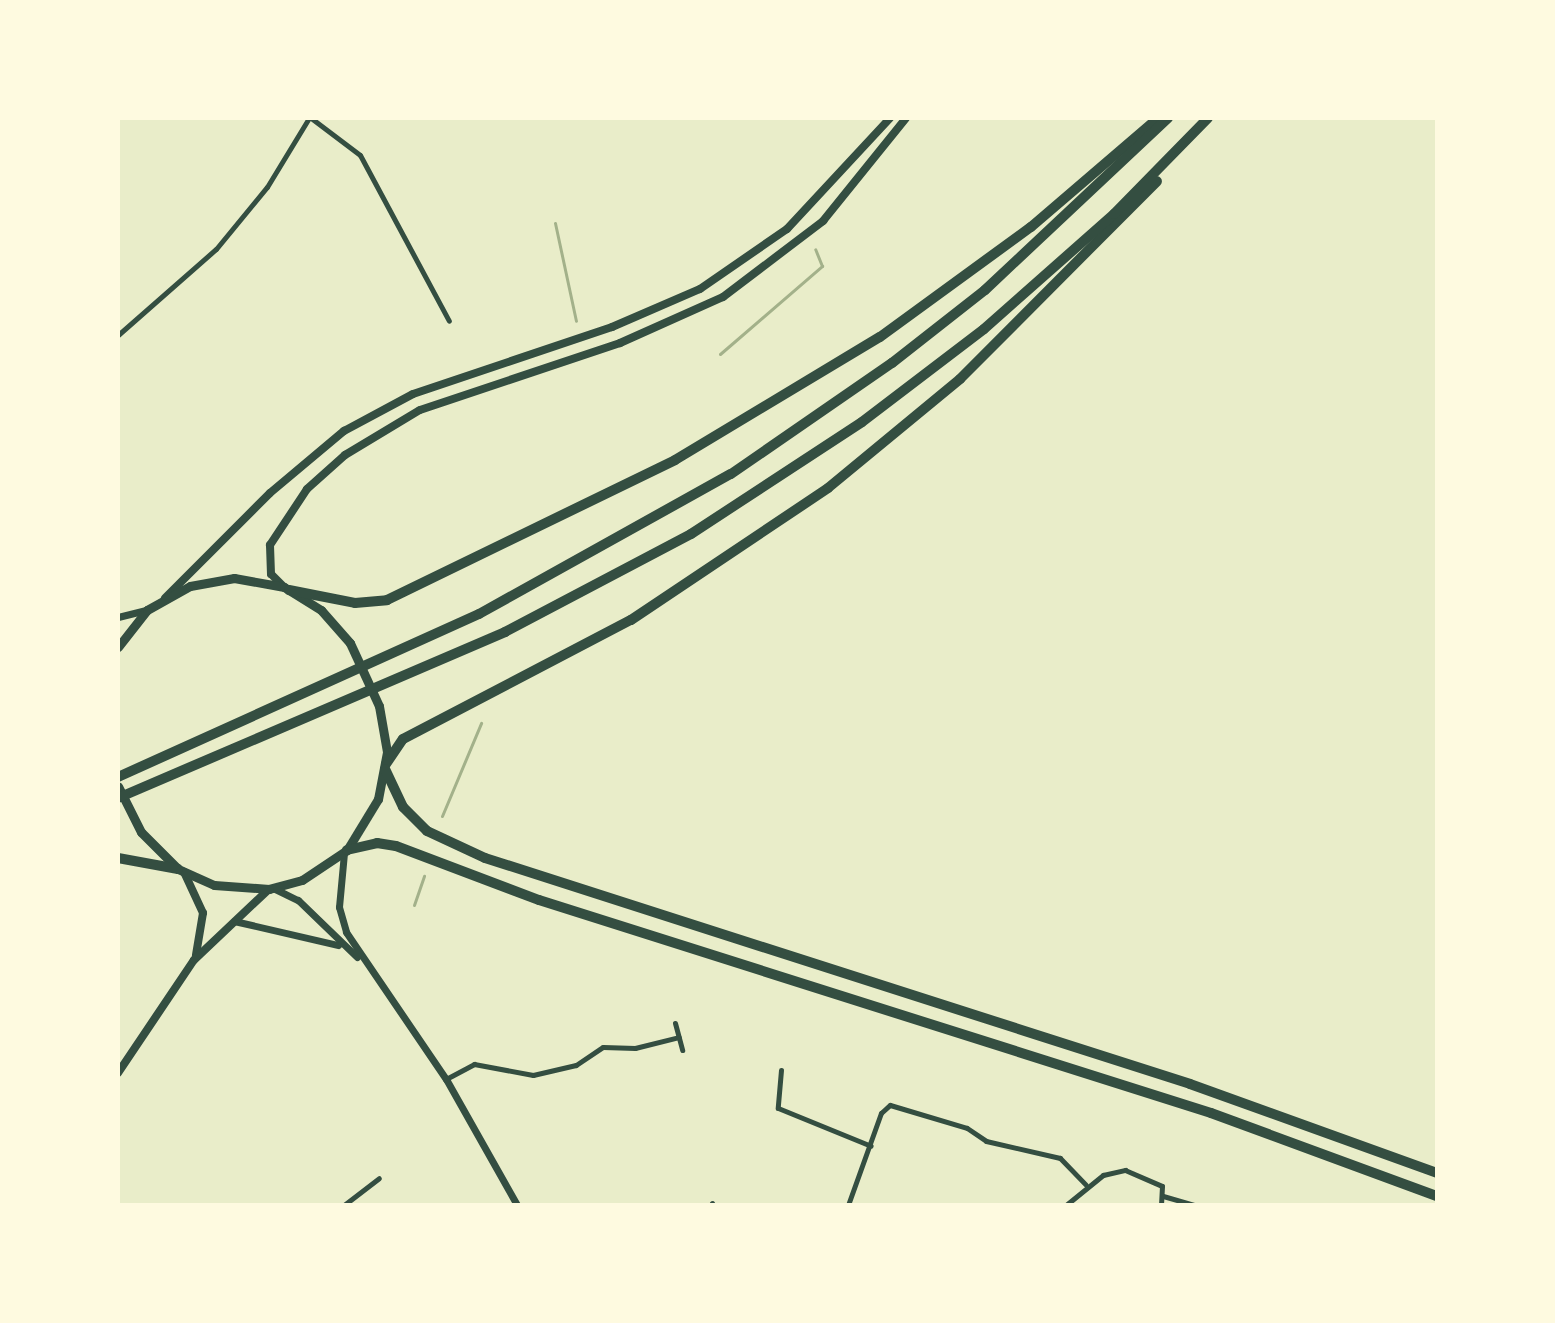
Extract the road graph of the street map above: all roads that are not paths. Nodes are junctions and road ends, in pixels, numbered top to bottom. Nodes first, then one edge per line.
1 (310, 118) edge
2 (890, 118) edge
3 (906, 118) edge
4 (1158, 118) edge
5 (1168, 118) edge
6 (1208, 118) edge
7 (1215, 118) edge
8 (449, 321) dead end
9 (118, 335) edge
10 (287, 588) junction
11 (164, 599) junction
12 (147, 610) junction
13 (118, 617) edge
14 (118, 647) edge
15 (385, 767) junction
16 (118, 777) edge
17 (118, 786) edge
18 (118, 798) edge
19 (346, 852) junction
20 (118, 858) edge
21 (181, 871) junction
22 (271, 889) junction
23 (231, 922) junction
24 (340, 946) junction
25 (194, 960) junction
26 (361, 960) junction
27 (675, 1023) dead end
28 (679, 1037) junction
29 (682, 1050) dead end
30 (781, 1070) dead end
31 (118, 1073) edge
32 (446, 1079) junction
33 (871, 1146) junction
34 (1437, 1173) edge
35 (379, 1178) dead end
36 (1086, 1185) junction
37 (1163, 1196) junction
38 (1437, 1196) edge
39 (852, 1204) edge
40 (344, 1205) edge
41 (517, 1205) edge
42 (1066, 1205) edge
43 (1161, 1205) edge
44 (1195, 1205) edge

1 - 8 street
1 - 9 street
2 - 11 main road
3 - 10 main road
4 - 10 highway
5 - 16 highway
6 - 18 highway
7 - 15 highway
10 - 11 highway
10 - 15 highway
11 - 12 highway
12 - 13 main road
12 - 14 highway
15 - 19 highway
15 - 34 highway
17 - 21 highway
19 - 22 highway
19 - 26 main road
19 - 38 highway
20 - 21 highway
21 - 22 highway
21 - 25 main road
22 - 23 main road
22 - 24 main road
23 - 24 main road
23 - 25 main road
24 - 26 main road
25 - 31 main road
26 - 32 main road
27 - 28 street
28 - 29 street
28 - 32 street
30 - 33 street
32 - 41 main road
33 - 36 street
33 - 39 street
35 - 40 street
36 - 37 street
36 - 42 street
37 - 43 street
37 - 44 street

